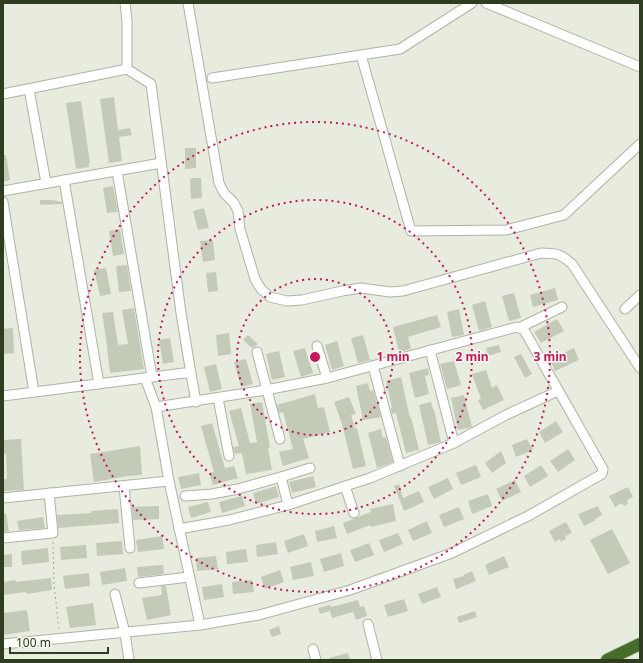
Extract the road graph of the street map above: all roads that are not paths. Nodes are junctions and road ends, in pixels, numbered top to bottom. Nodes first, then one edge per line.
1 (125, 3) edge
2 (188, 3) edge
3 (472, 3) edge
4 (486, 3) edge
5 (361, 55) junction
6 (640, 67) edge
7 (127, 69) junction
8 (212, 78) dead end
9 (29, 89) junction
10 (3, 94) edge
11 (640, 144) edge
12 (161, 163) junction
13 (117, 171) junction
14 (64, 180) junction
15 (46, 183) junction
16 (3, 191) edge
17 (3, 202) edge
18 (640, 294) edge
19 (562, 307) dead end
20 (625, 309) dead end
21 (521, 327) junction
22 (317, 346) dead end
23 (430, 350) junction
24 (257, 352) dead end
25 (373, 366) junction
26 (640, 368) edge
27 (190, 374) junction
28 (149, 377) junction
29 (327, 378) junction
30 (99, 384) junction
31 (266, 390) junction
32 (558, 391) junction
33 (34, 392) junction
34 (3, 396) edge
35 (218, 398) junction
36 (196, 402) junction
37 (156, 407) junction
38 (280, 439) dead end
39 (454, 443) junction
40 (230, 456) dead end
41 (400, 466) junction
42 (310, 468) dead end
43 (281, 477) junction
44 (169, 481) junction
45 (124, 486) junction
46 (345, 486) junction
47 (48, 493) junction
48 (185, 496) dead end
49 (3, 498) edge
50 (288, 504) junction
51 (354, 513) dead end
52 (179, 529) junction
53 (3, 538) edge
54 (130, 548) dead end
55 (189, 577) junction
56 (139, 583) dead end
57 (115, 594) dead end
58 (368, 624) dead end
59 (200, 625) junction
60 (125, 633) junction
61 (3, 644) edge
62 (640, 644) edge
63 (312, 649) dead end
64 (129, 660) edge
65 (316, 660) edge
66 (378, 660) edge
67 (608, 660) edge

1 - 7 street
2 - 26 street
3 - 5 street
4 - 6 street
5 - 8 street
5 - 11 street
7 - 9 street
7 - 12 street
9 - 10 street
9 - 15 street
12 - 13 street
12 - 27 street
13 - 14 street
13 - 28 street
14 - 15 street
14 - 30 street
15 - 16 street
17 - 33 street
18 - 20 street
19 - 21 street
21 - 23 street
21 - 32 street
22 - 29 street
23 - 25 street
23 - 39 street
24 - 31 street
25 - 29 street
25 - 41 street
27 - 28 street
27 - 36 street
28 - 30 street
28 - 37 street
29 - 31 street
30 - 33 street
31 - 35 street
31 - 38 street
32 - 39 street
32 - 59 street
33 - 34 street
35 - 36 street
35 - 40 street
36 - 37 street
37 - 44 street
39 - 41 street
41 - 46 street
42 - 43 street
43 - 48 street
43 - 50 street
44 - 45 street
44 - 52 street
45 - 47 street
45 - 54 street
46 - 50 street
46 - 51 street
47 - 49 street
47 - 53 street
50 - 52 street
52 - 55 street
55 - 56 street
55 - 59 street
57 - 60 street
58 - 66 street
59 - 60 street
60 - 61 street
60 - 64 street
62 - 67 highway
63 - 65 street

